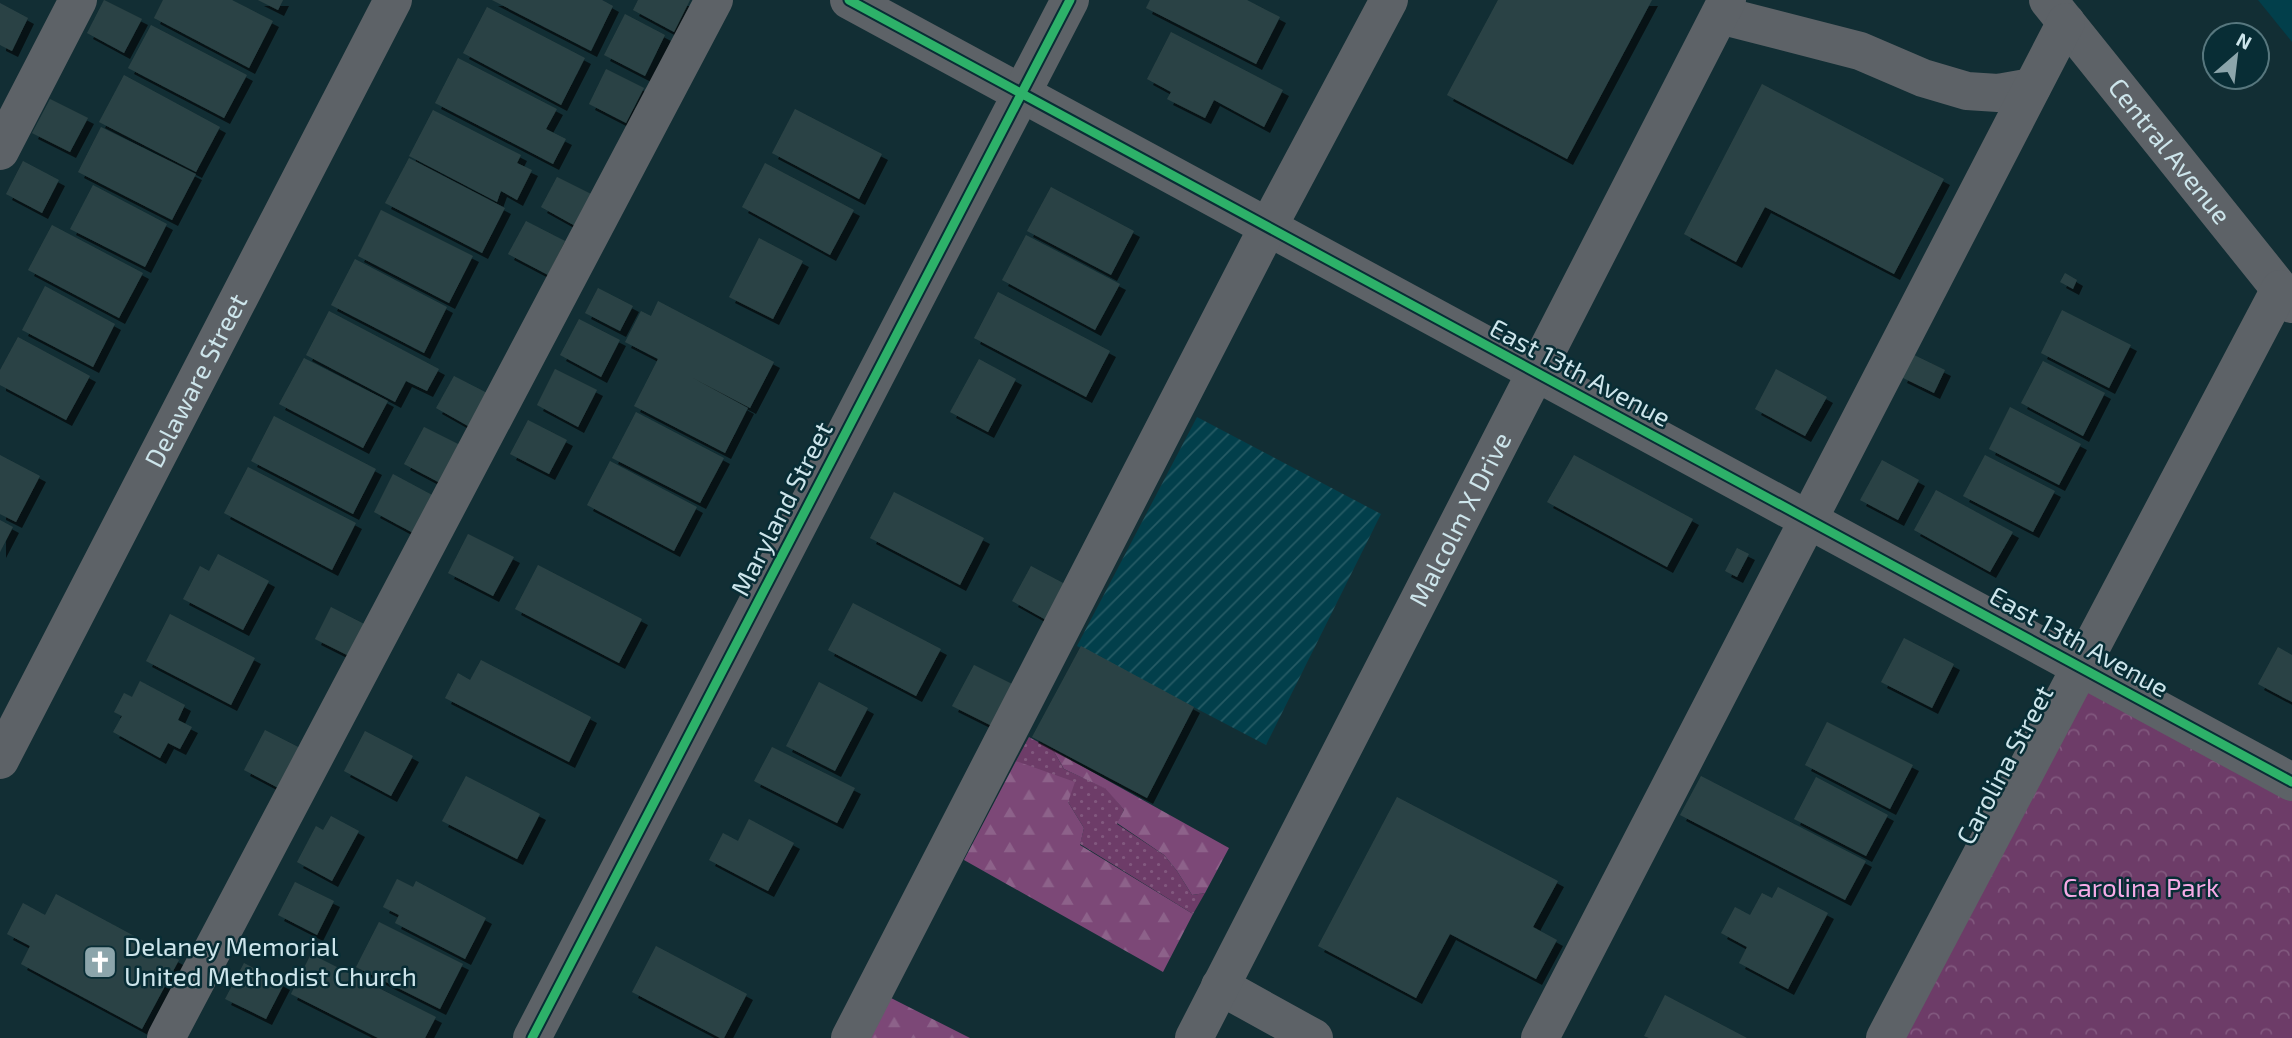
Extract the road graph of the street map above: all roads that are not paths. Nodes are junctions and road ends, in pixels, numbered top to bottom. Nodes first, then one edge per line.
1 (78, 0) edge
2 (393, 0) edge
3 (714, 0) edge
4 (849, 0) edge
5 (1070, 0) edge
6 (1389, 0) edge
7 (1723, 7) edge
8 (2057, 11) edge
9 (2032, 87) junction
10 (1021, 93) junction
11 (0, 151) edge
12 (1268, 226) junction
13 (2286, 296) edge
14 (1536, 372) junction
15 (1808, 519) junction
16 (2081, 667) junction
17 (0, 760) edge
18 (2292, 782) edge
19 (1220, 986) junction
20 (166, 1038) edge
21 (532, 1038) edge
22 (850, 1038) edge
23 (1194, 1038) edge
24 (1314, 1038) edge
25 (1539, 1038) edge
26 (1885, 1038) edge

1 - 11 street
2 - 17 street, Delaware Street
3 - 20 street
4 - 10 street, East 13th Avenue
5 - 10 street, Maryland Street
6 - 12 street
7 - 9 street
7 - 14 street, Malcolm X Drive
8 - 9 street
8 - 13 street, Central Avenue
9 - 15 street
10 - 12 street, East 13th Avenue
10 - 21 street, Maryland Street
12 - 14 street, East 13th Avenue
12 - 22 street
13 - 16 street, Carolina Street
14 - 15 street, East 13th Avenue
14 - 19 street, Malcolm X Drive
15 - 16 street, East 13th Avenue
15 - 25 street
16 - 18 street, East 13th Avenue
16 - 26 street, Carolina Street
19 - 23 street, Malcolm X Drive
19 - 24 street

